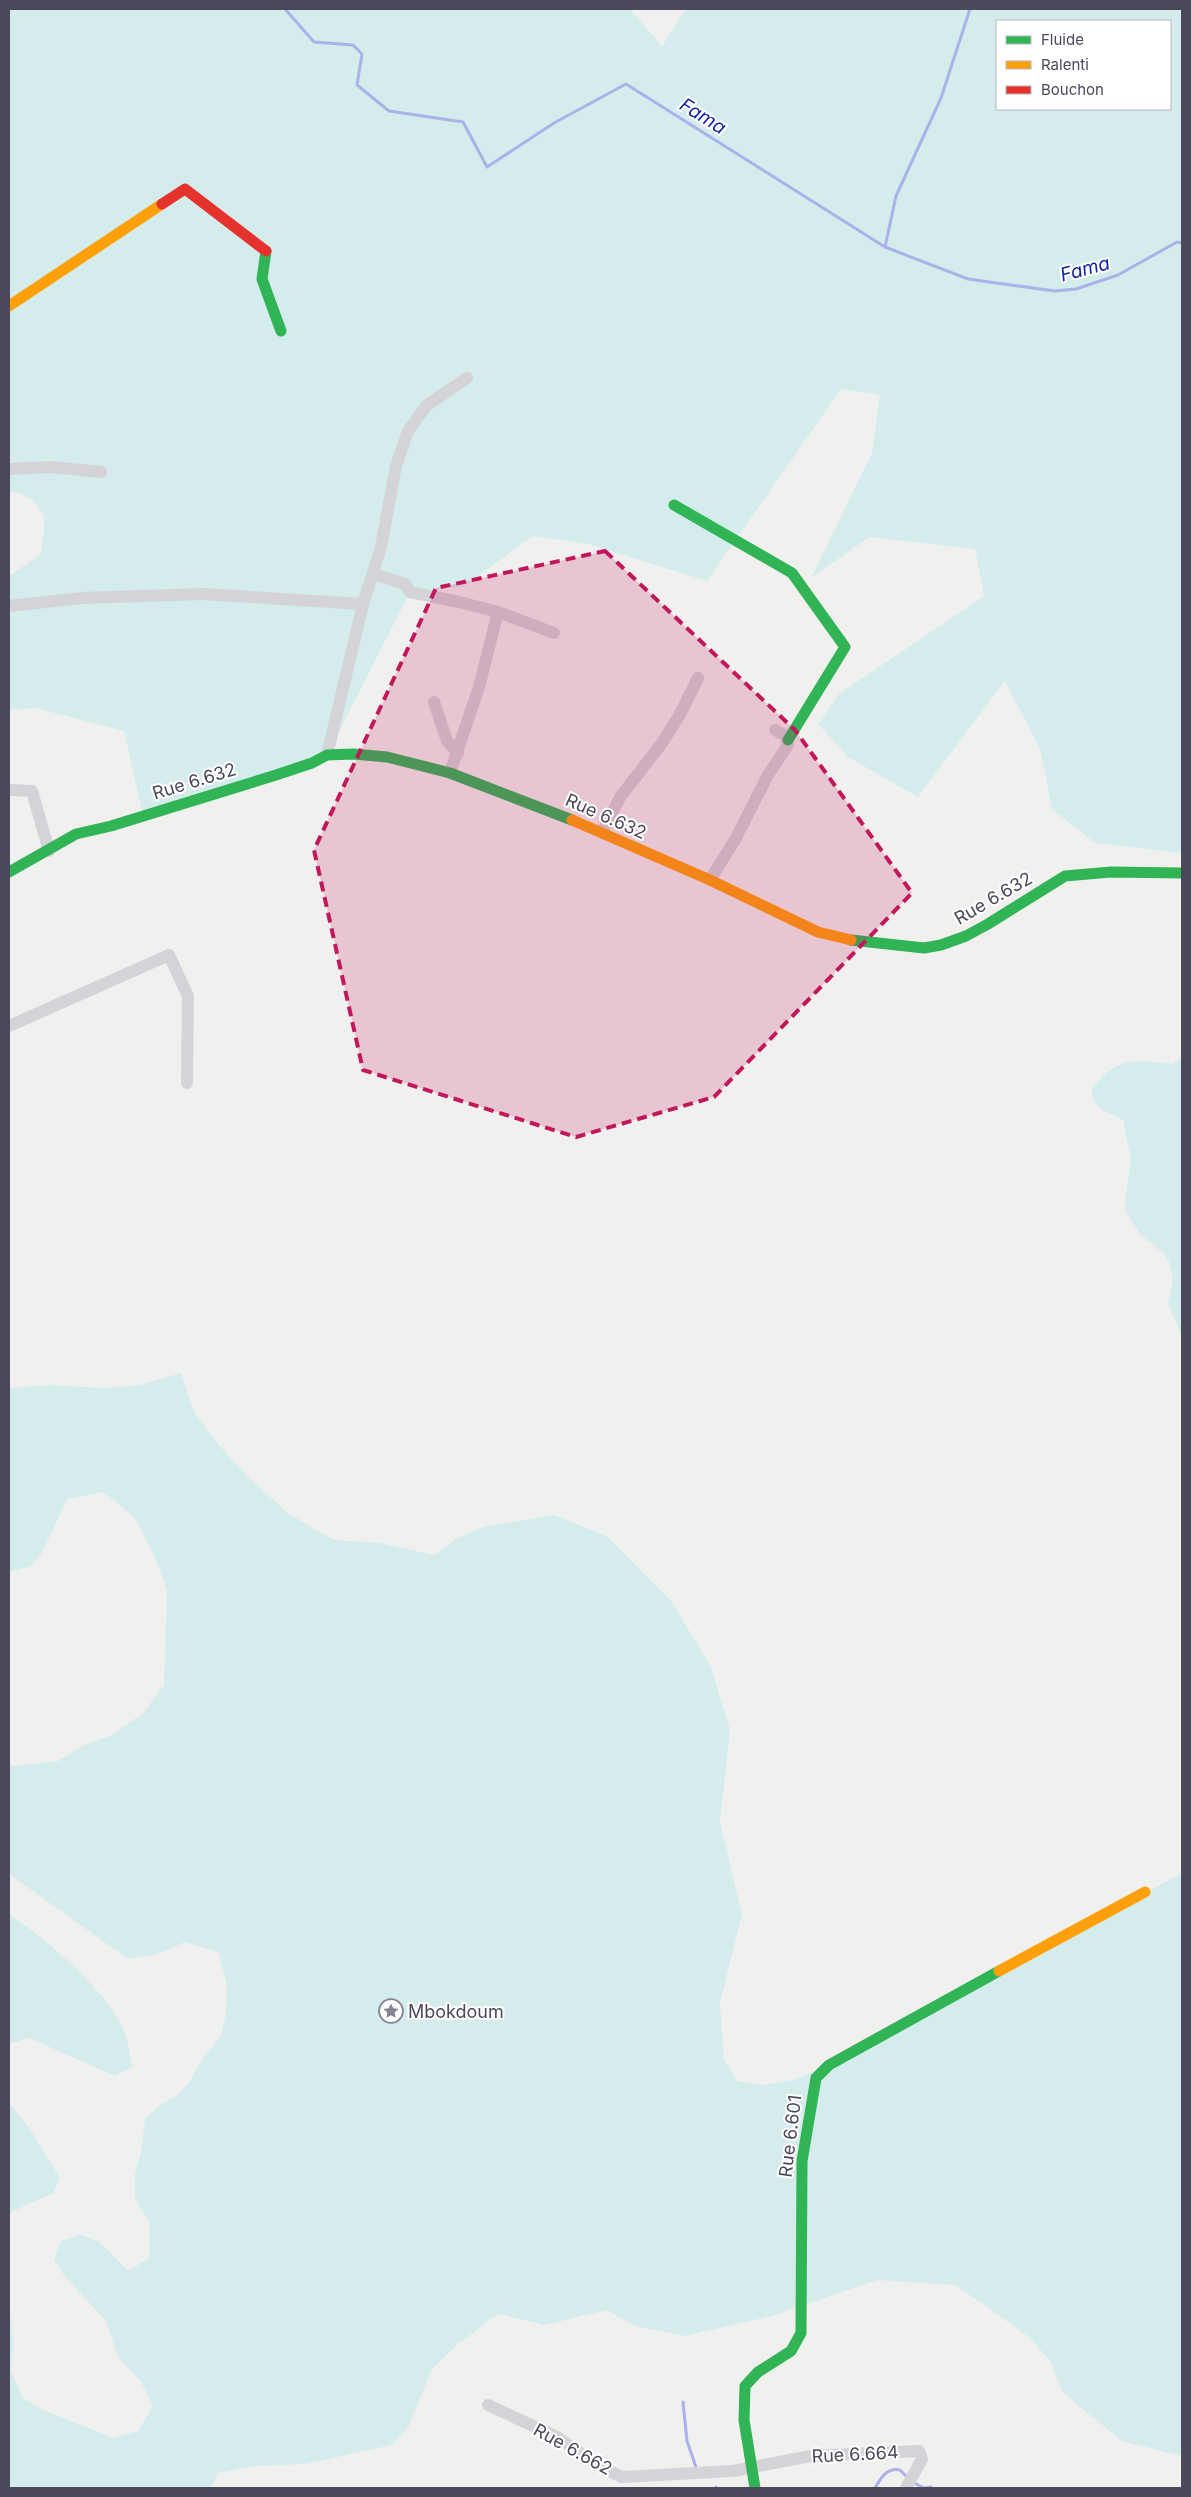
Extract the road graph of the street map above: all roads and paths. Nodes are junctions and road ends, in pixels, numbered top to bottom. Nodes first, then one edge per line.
1 (9, 306) edge
2 (281, 331) dead end
3 (466, 378) dead end
4 (9, 469) edge
5 (101, 472) dead end
6 (674, 505) dead end
7 (373, 574) junction
8 (364, 604) junction
9 (9, 606) edge
10 (498, 612) junction
11 (554, 633) dead end
12 (698, 678) dead end
13 (434, 702) dead end
14 (775, 730) dead end
15 (788, 740) junction
16 (458, 753) junction
17 (327, 756) junction
18 (450, 773) junction
19 (9, 790) edge
20 (602, 832) junction
21 (49, 851) junction
22 (9, 872) edge
23 (1182, 873) edge
24 (710, 880) junction
25 (9, 1026) edge
26 (187, 1083) dead end
27 (1145, 1892) dead end
28 (488, 2406) dead end
29 (750, 2467) junction
30 (755, 2488) edge
31 (906, 2488) edge

1 - 2 street
3 - 7 street
4 - 5 street
6 - 15 street
7 - 8 street
7 - 10 street
8 - 9 street
8 - 17 street
10 - 11 street
10 - 16 street
12 - 20 street
13 - 16 street
14 - 15 street
15 - 24 street
16 - 18 street
17 - 18 street, Rue 6.632
17 - 21 street, Rue 6.632
18 - 20 street, Rue 6.632
19 - 21 street
20 - 24 street, Rue 6.632
21 - 22 street, Rue 6.632
23 - 24 street, Rue 6.632
25 - 26 street
27 - 29 street, Rue 6.601
28 - 29 street, Rue 6.662
29 - 30 street, Rue 6.601
29 - 31 street, Rue 6.664

